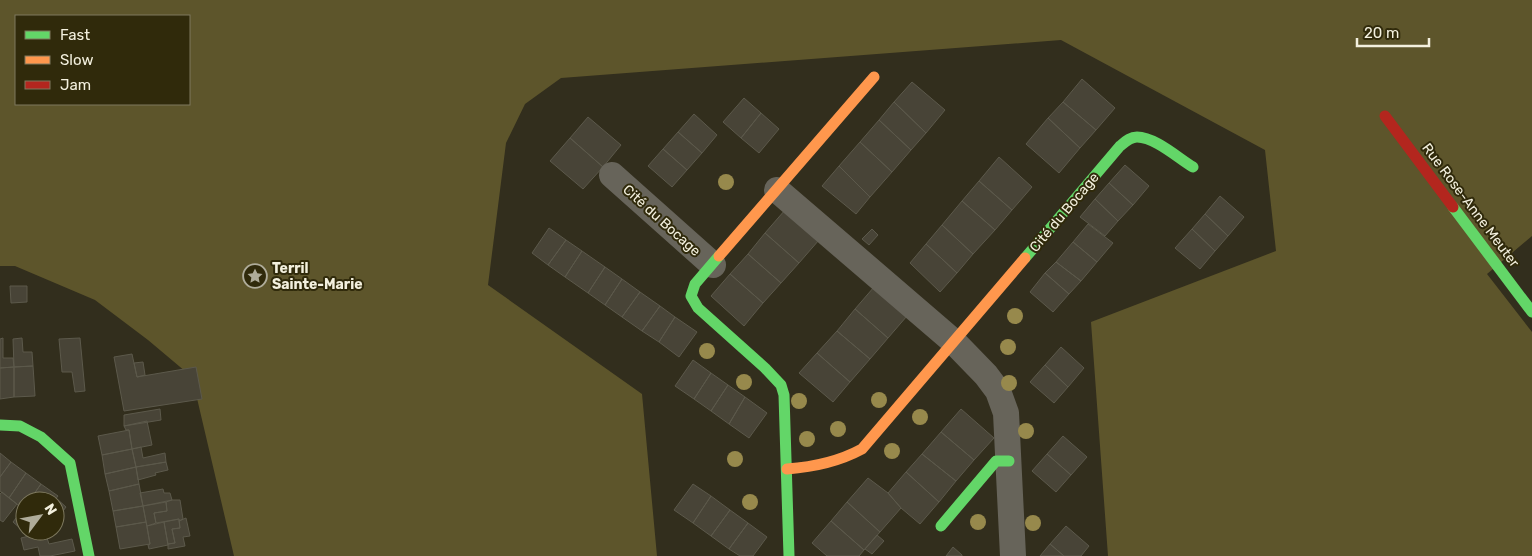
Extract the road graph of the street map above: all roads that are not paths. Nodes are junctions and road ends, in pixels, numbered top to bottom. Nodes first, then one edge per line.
1 (874, 77) dead end
2 (1385, 116) dead end
3 (1193, 167) dead end
4 (612, 175) dead end
5 (777, 190) junction
6 (713, 265) junction
7 (1532, 312) edge
8 (954, 342) junction
9 (0, 425) edge
10 (1009, 461) junction
11 (787, 469) junction
12 (941, 526) dead end
13 (88, 556) edge
14 (789, 556) edge
15 (1013, 556) edge

1 - 5 street, Cité du Bocage
2 - 7 street, Rue Rose-Anne Meuter
3 - 8 street, Cité du Bocage
4 - 6 street, Cité du Bocage
5 - 6 street, Cité du Bocage
5 - 8 street
6 - 11 street, Cité du Bocage
8 - 10 street
8 - 11 street, Cité du Bocage
9 - 13 street
10 - 12 street
10 - 15 street
11 - 14 street, Cité du Bocage

